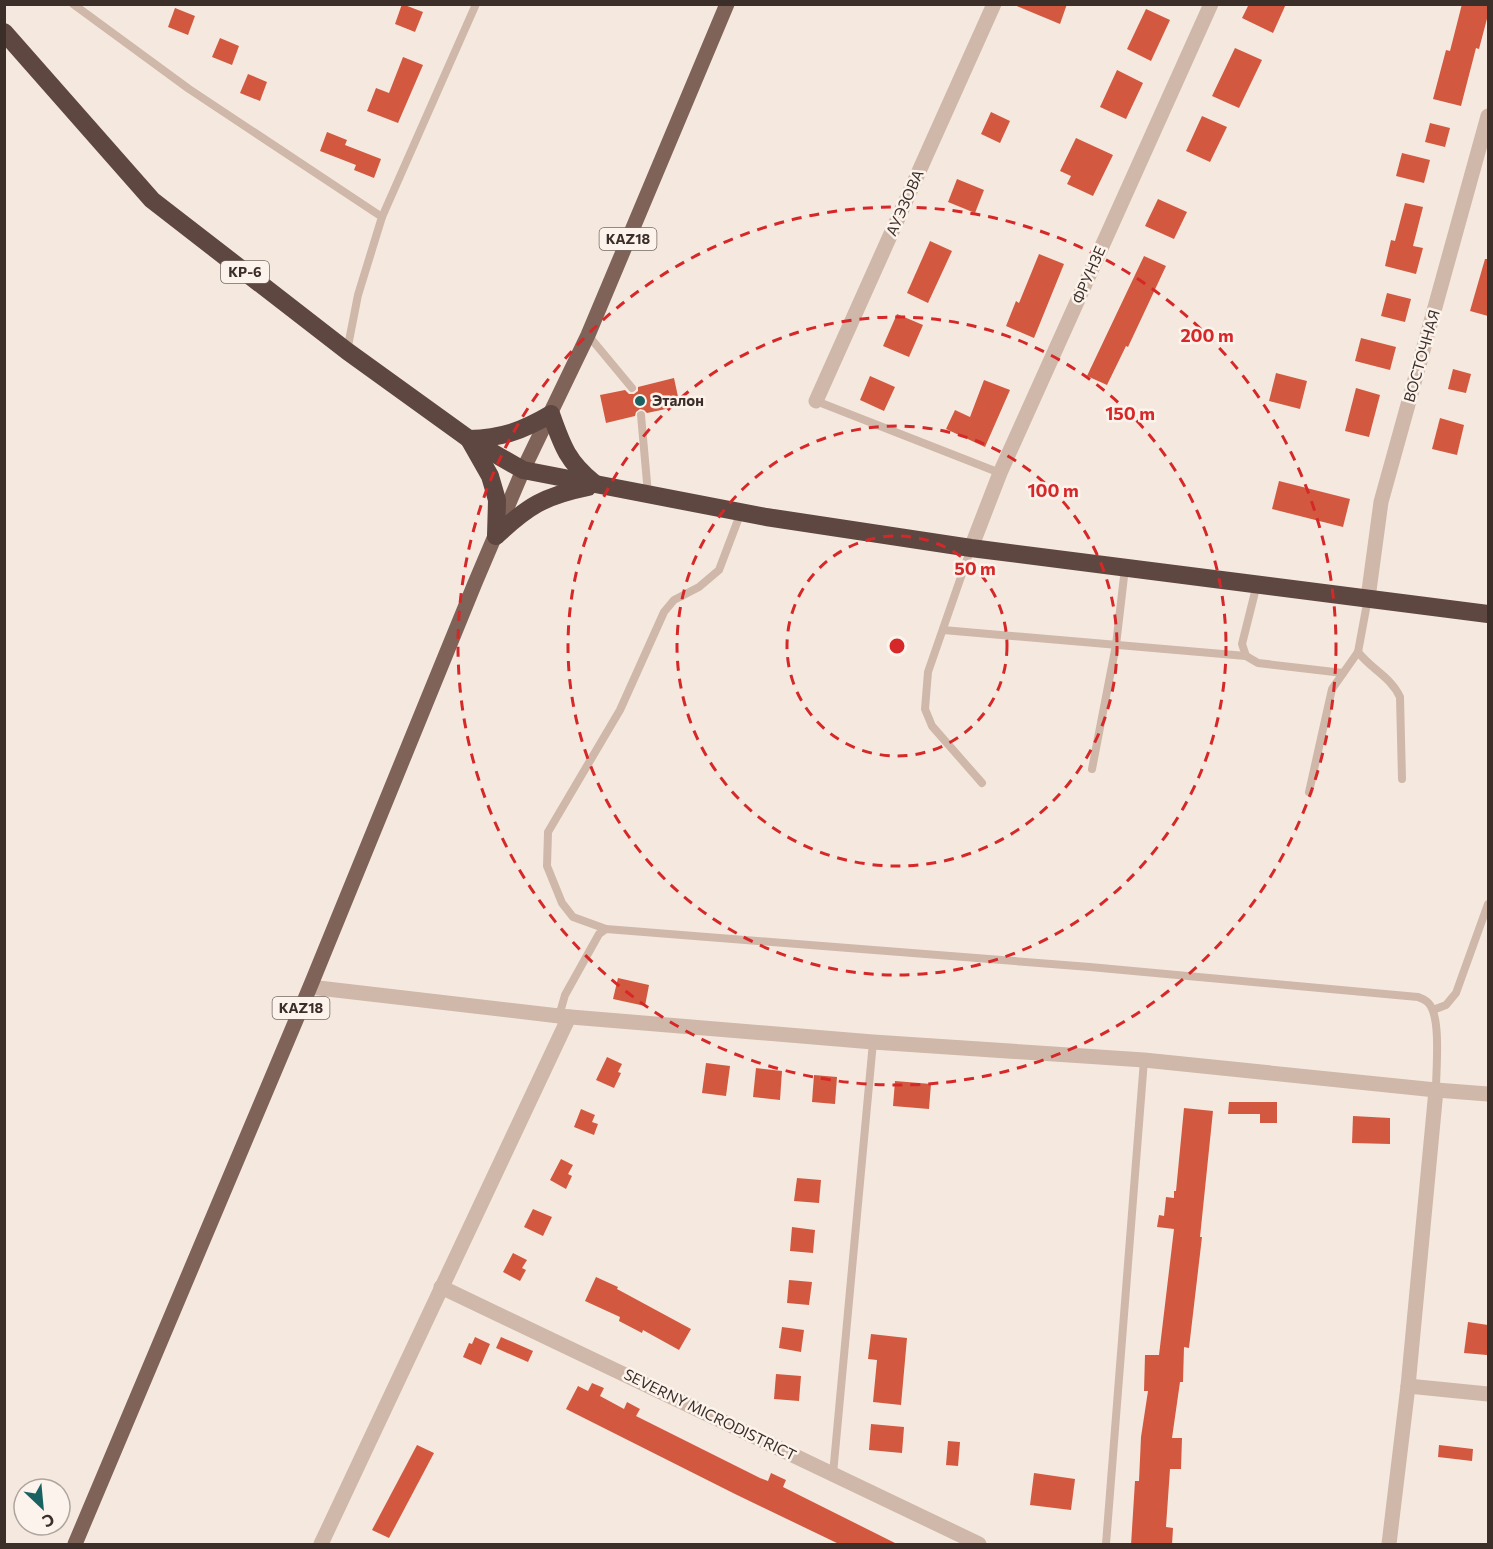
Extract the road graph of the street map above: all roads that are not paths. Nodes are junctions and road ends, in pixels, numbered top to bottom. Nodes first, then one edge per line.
1 (73, 4) edge
2 (476, 4) edge
3 (727, 4) edge
4 (994, 4) edge
5 (1211, 4) edge
6 (4, 32) edge
7 (1488, 116) edge
8 (382, 217) junction
9 (588, 335) junction
10 (347, 351) junction
11 (632, 388) dead end
12 (816, 401) joint
13 (551, 414) junction
14 (641, 415) dead end
15 (469, 439) junction
16 (524, 470) junction
17 (1000, 473) junction
18 (597, 485) junction
19 (648, 494) junction
20 (741, 512) junction
21 (496, 536) junction
22 (971, 548) junction
23 (1125, 567) junction
24 (1257, 584) junction
25 (1368, 598) junction
26 (1488, 614) edge
27 (943, 630) junction
28 (1116, 645) junction
29 (1358, 652) junction
30 (1246, 656) junction
31 (1343, 673) junction
32 (1092, 769) dead end
33 (1402, 779) dead end
34 (982, 783) dead end
35 (1309, 792) dead end
36 (1488, 904) edge
37 (606, 929) junction
38 (310, 987) junction
39 (1433, 1010) junction
40 (564, 1016) junction
41 (873, 1042) junction
42 (1144, 1060) junction
43 (1436, 1090) junction
44 (1488, 1094) edge
45 (441, 1287) junction
46 (1408, 1386) junction
47 (1488, 1394) edge
48 (833, 1474) junction
49 (975, 1544) edge
50 (75, 1545) edge
51 (321, 1545) edge
52 (1106, 1545) edge
53 (1389, 1545) edge

1 - 8 lane
2 - 8 lane
3 - 9 main road, KAZ18
4 - 12 street, АУЭЗОВА
5 - 17 street, ФРУНЗЕ
6 - 10 highway, KP-6
7 - 25 street, ВОСТОЧНАЯ
8 - 10 lane
9 - 11 lane
9 - 13 main road, KAZ18
10 - 15 highway, KP-6
12 - 17 lane
13 - 15 highway
13 - 16 main road, KAZ18
13 - 18 highway
14 - 19 lane
15 - 16 highway, KP-6
15 - 21 highway
16 - 18 highway, KP-6
16 - 21 main road, KAZ18
17 - 22 street, ФРУНЗЕ
18 - 19 highway, KP-6
18 - 21 highway
19 - 20 highway, KP-6
20 - 22 highway, KP-6
20 - 37 lane
21 - 38 main road, KAZ18
22 - 23 highway, KP-6
22 - 27 lane
23 - 24 highway, KP-6
23 - 28 lane
24 - 25 highway, KP-6
24 - 30 lane
25 - 26 highway, KP-6
25 - 29 lane
27 - 28 lane
27 - 34 lane
28 - 30 lane
28 - 32 lane
29 - 31 lane
29 - 33 lane
30 - 31 lane
31 - 35 lane
36 - 39 lane
37 - 39 lane
37 - 40 lane
38 - 40 street
38 - 50 main road, KAZ18
39 - 43 lane
40 - 41 street
40 - 45 street
41 - 42 street
41 - 48 lane
42 - 43 street
42 - 52 lane
43 - 44 street
43 - 46 street
45 - 48 street, SEVERNY MICRODISTRICT
45 - 51 street
46 - 47 street
46 - 53 street
48 - 49 street, SEVERNY MICRODISTRICT

